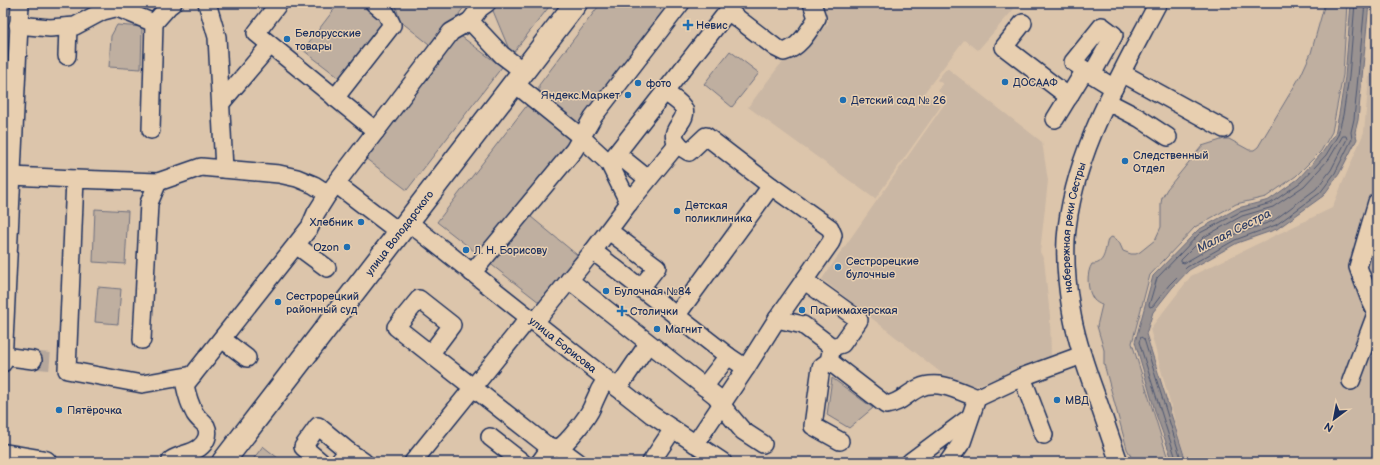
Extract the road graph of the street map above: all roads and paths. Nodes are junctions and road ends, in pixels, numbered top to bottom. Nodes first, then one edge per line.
1 (20, 3) edge
2 (173, 3) edge
3 (207, 3) edge
4 (279, 3) edge
5 (374, 3) edge
6 (576, 3) edge
7 (681, 3) edge
8 (812, 3) edge
9 (1158, 3) edge
10 (112, 5) edge
11 (730, 7) edge
12 (479, 9) edge
13 (154, 23) junction
14 (1023, 23) dead end
15 (18, 25) junction
16 (68, 26) junction
17 (270, 45) junction
18 (67, 56) dead end
19 (519, 77) junction
20 (1115, 88) junction
21 (665, 92) junction
22 (1069, 97) junction
23 (335, 98) junction
24 (221, 103) junction
25 (1055, 119) dead end
26 (1224, 129) dead end
27 (151, 130) dead end
28 (376, 131) junction
29 (1168, 137) dead end
30 (581, 138) junction
31 (678, 143) junction
32 (613, 158) junction
33 (224, 169) junction
34 (12, 176) junction
35 (75, 179) junction
36 (648, 179) junction
37 (158, 182) junction
38 (771, 186) junction
39 (332, 189) junction
40 (1377, 202) edge
41 (629, 203) junction
42 (403, 226) junction
43 (609, 231) junction
44 (296, 244) junction
45 (593, 251) junction
46 (327, 268) dead end
47 (472, 273) junction
48 (569, 280) junction
49 (804, 281) junction
50 (640, 289) junction
51 (1377, 314) edge
52 (676, 316) junction
53 (777, 319) junction
54 (532, 320) junction
55 (222, 339) junction
56 (142, 340) dead end
57 (648, 344) junction
58 (431, 353) dead end
59 (830, 354) junction
60 (1082, 354) junction
61 (3, 356) edge
62 (728, 356) junction
63 (247, 358) dead end
64 (33, 360) tunnel mouth
65 (3, 363) edge
66 (746, 368) junction
67 (193, 375) junction
68 (1022, 377) junction
69 (1351, 381) dead end
70 (612, 384) junction
71 (473, 387) junction
72 (704, 387) junction
73 (977, 398) junction
74 (722, 404) junction
75 (969, 418) junction
76 (673, 429) junction
77 (1044, 435) dead end
78 (490, 437) dead end
79 (840, 441) dead end
80 (694, 444) junction
81 (763, 444) dead end
82 (555, 448) junction
83 (343, 456) edge
84 (9, 458) edge
85 (171, 460) dead end
86 (45, 462) edge
87 (223, 462) edge
88 (321, 462) edge
89 (364, 462) edge
90 (412, 462) edge
91 (522, 462) edge
92 (540, 462) edge
93 (578, 462) edge
94 (651, 462) edge
95 (723, 462) edge
96 (910, 462) edge
97 (948, 462) edge
98 (1119, 462) edge

1 - 15 street
2 - 13 street
3 - 24 street
4 - 17 street
5 - 23 street
6 - 19 main road, улица Володарского
7 - 30 street
8 - 11 street
9 - 20 street, набережная реки Сестры
10 - 13 street
10 - 16 street
11 - 21 street
12 - 19 street
12 - 28 street
13 - 27 street
14 - 22 street
15 - 16 street
15 - 34 street
16 - 18 street
17 - 23 street
17 - 24 street
19 - 30 street
19 - 42 main road, улица Володарского
20 - 22 street
20 - 26 street
20 - 29 street
20 - 60 street, набережная реки Сестры
21 - 31 street
21 - 32 street
22 - 25 street
23 - 28 street
24 - 33 street
28 - 39 street
30 - 32 street
30 - 47 street
31 - 36 street
31 - 38 street
32 - 36 street
32 - 41 street
33 - 37 street, улица Борисова
33 - 39 street, улица Борисова
34 - 35 street
34 - 61 street
35 - 37 street
35 - 67 street
36 - 41 street
37 - 56 street
38 - 49 street
38 - 52 street
39 - 42 street, улица Борисова
39 - 44 street
40 - 51 street
41 - 43 street
42 - 47 street, улица Борисова
42 - 87 main road, улица Володарского
43 - 45 street
43 - 50 street
44 - 46 street
44 - 55 street
45 - 48 street
45 - 50 street
47 - 54 street, улица Борисова
48 - 54 street
48 - 57 street
49 - 53 street
49 - 59 street
50 - 52 street
51 - 69 street
52 - 62 street
53 - 59 street
53 - 66 street
54 - 70 street, улица Борисова
54 - 71 street
55 - 63 street
55 - 67 street
57 - 70 street
57 - 72 street
58 - 71 street
59 - 73 street
59 - 79 street
60 - 68 street
60 - 98 street, набережная реки Сестры
61 - 64 street
61 - 65 street
62 - 66 street
62 - 72 street
66 - 74 street
67 - 85 street
68 - 73 street
68 - 77 street
70 - 76 street, улица Борисова
70 - 82 street
71 - 82 street
71 - 90 street
72 - 74 street
73 - 75 street
74 - 80 street
74 - 81 street
75 - 96 street
75 - 97 street
76 - 80 street, улица Борисова
76 - 94 street
78 - 91 street
80 - 95 street, улица Борисова
82 - 92 street
82 - 93 street
83 - 88 street
83 - 89 street
84 - 86 main road

